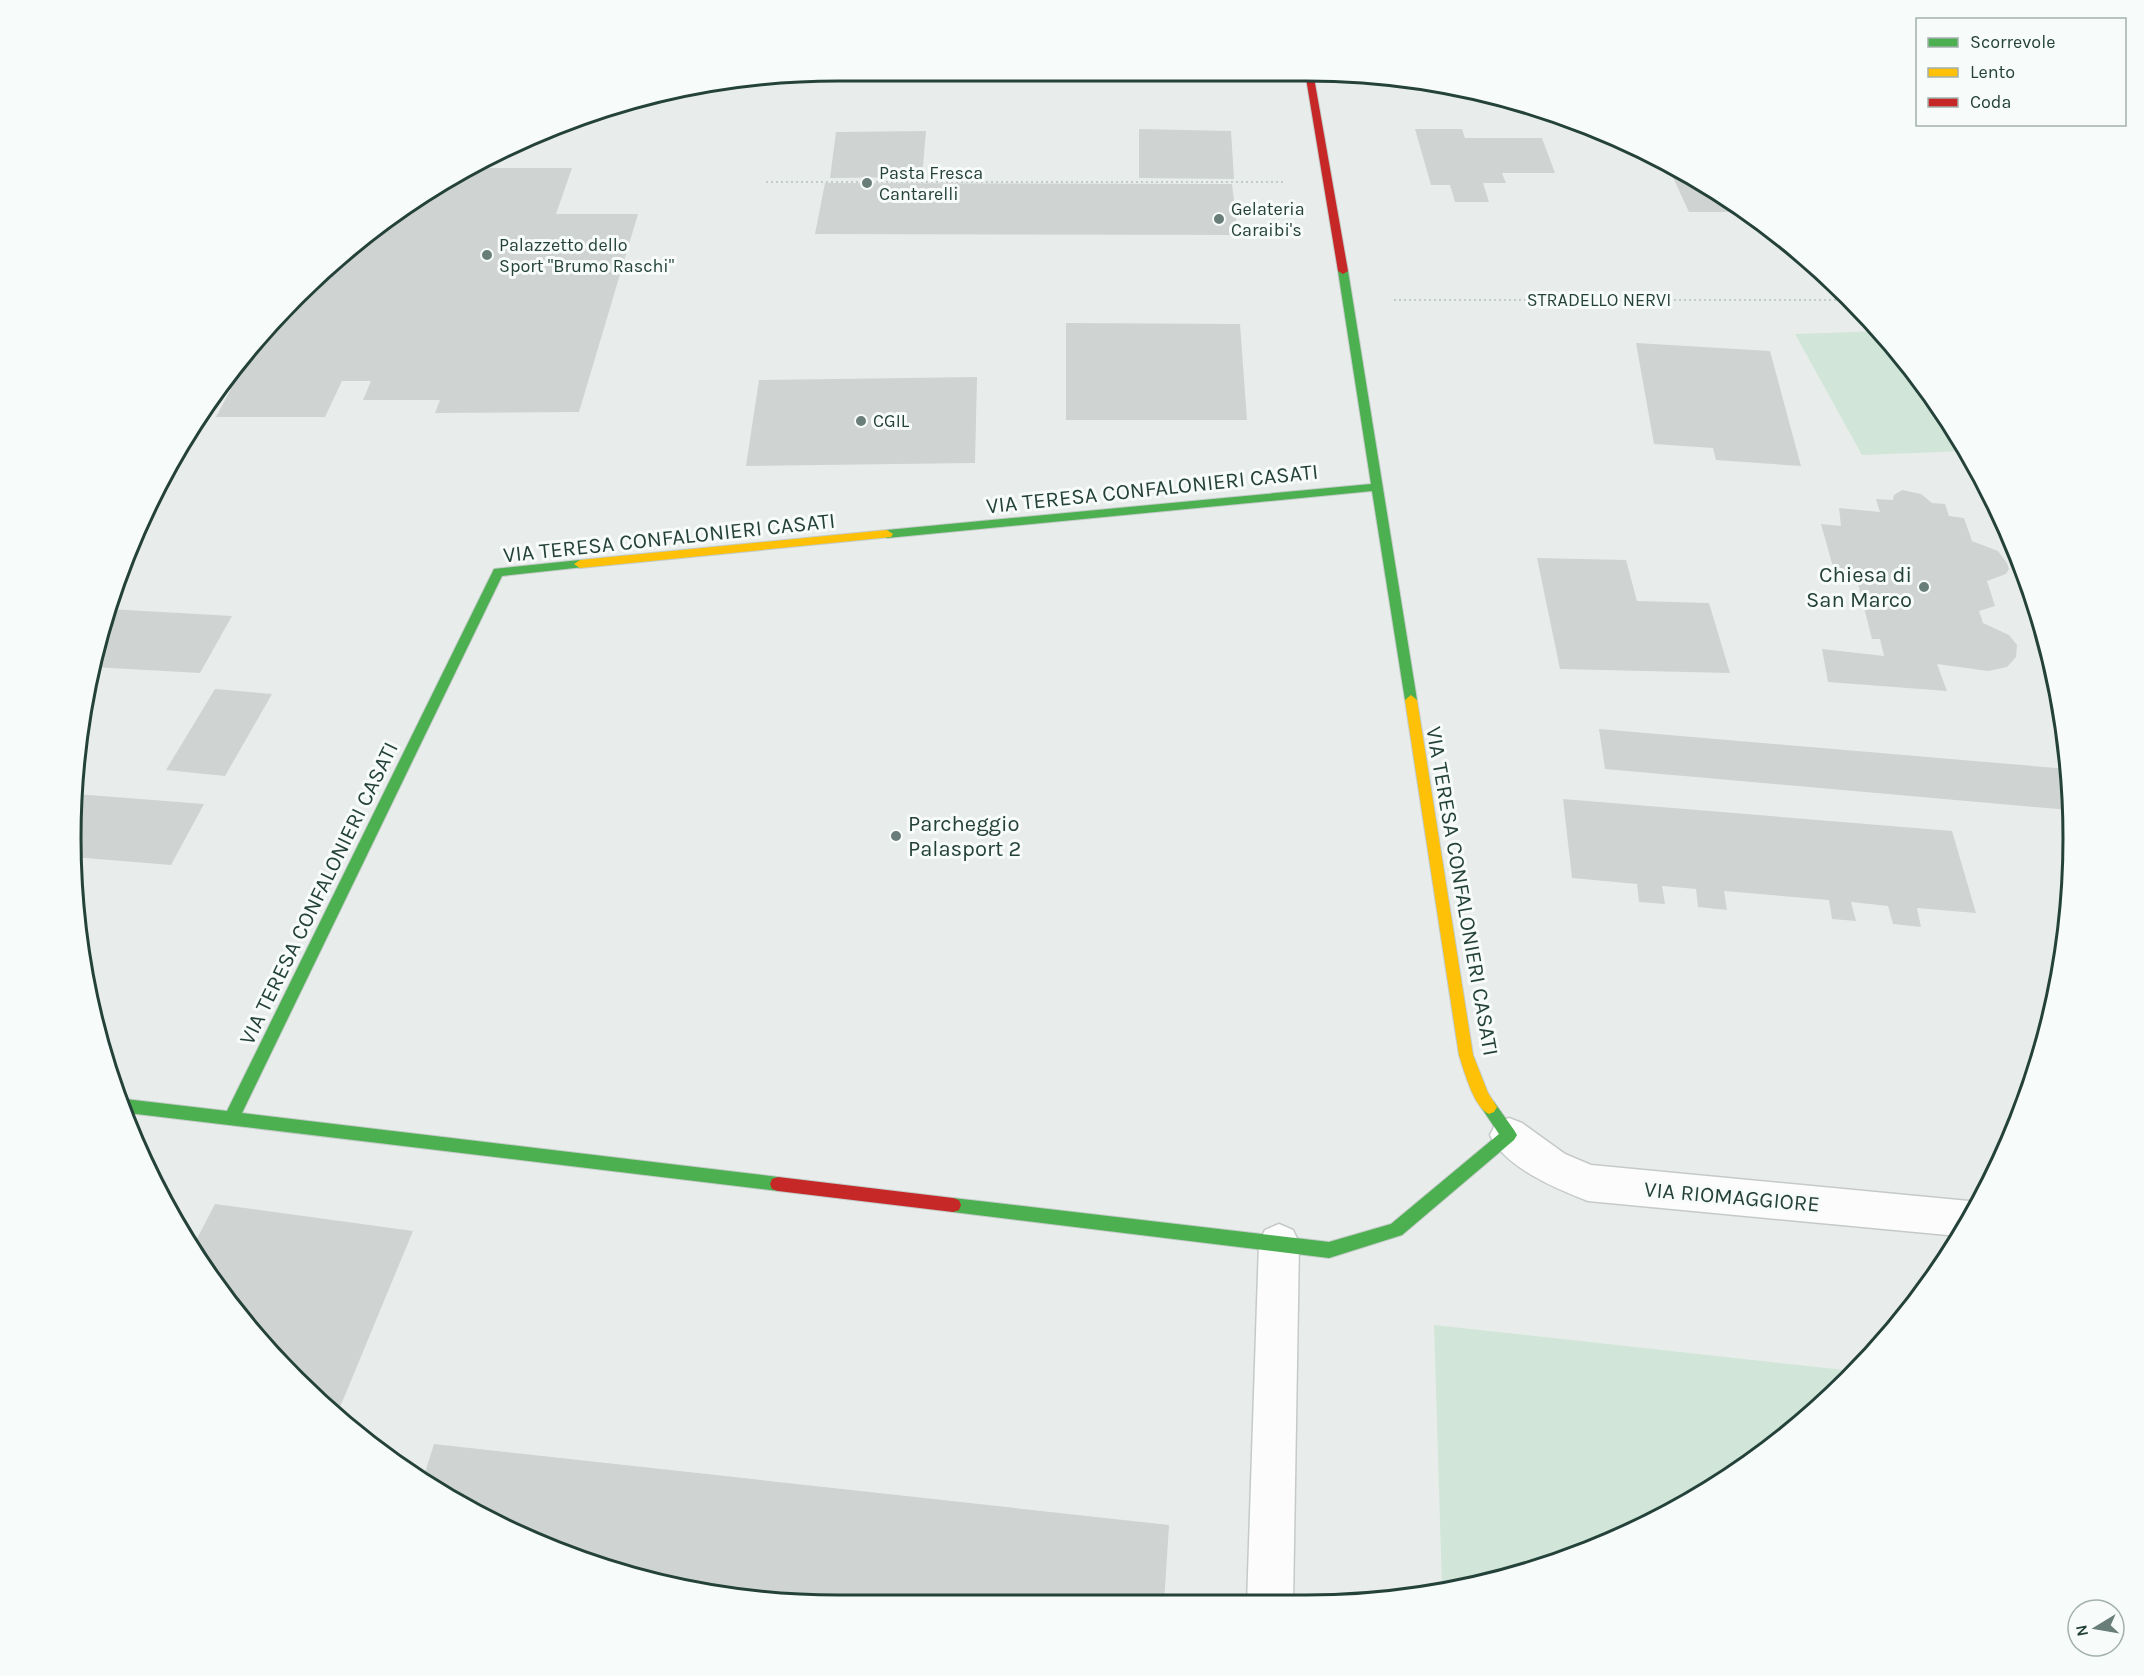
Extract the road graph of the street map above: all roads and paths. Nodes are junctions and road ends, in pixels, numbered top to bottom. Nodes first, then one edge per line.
1 (1311, 81) edge
2 (766, 182) dead end
3 (1284, 182) dead end
4 (1348, 300) junction
5 (1838, 300) edge
6 (1376, 487) junction
7 (131, 1107) edge
8 (232, 1118) junction
9 (1509, 1135) junction
10 (1961, 1218) edge
11 (1279, 1243) junction
12 (1270, 1595) edge

1 - 4 street, VIA TERESA CONFALONIERI CASATI
2 - 3 path
4 - 5 path, STRADELLO NERVI
4 - 6 street, VIA TERESA CONFALONIERI CASATI
6 - 8 street, VIA TERESA CONFALONIERI CASATI
6 - 9 street, VIA TERESA CONFALONIERI CASATI
7 - 8 street
8 - 11 street
9 - 10 street, VIA RIOMAGGIORE
9 - 11 street
11 - 12 street

